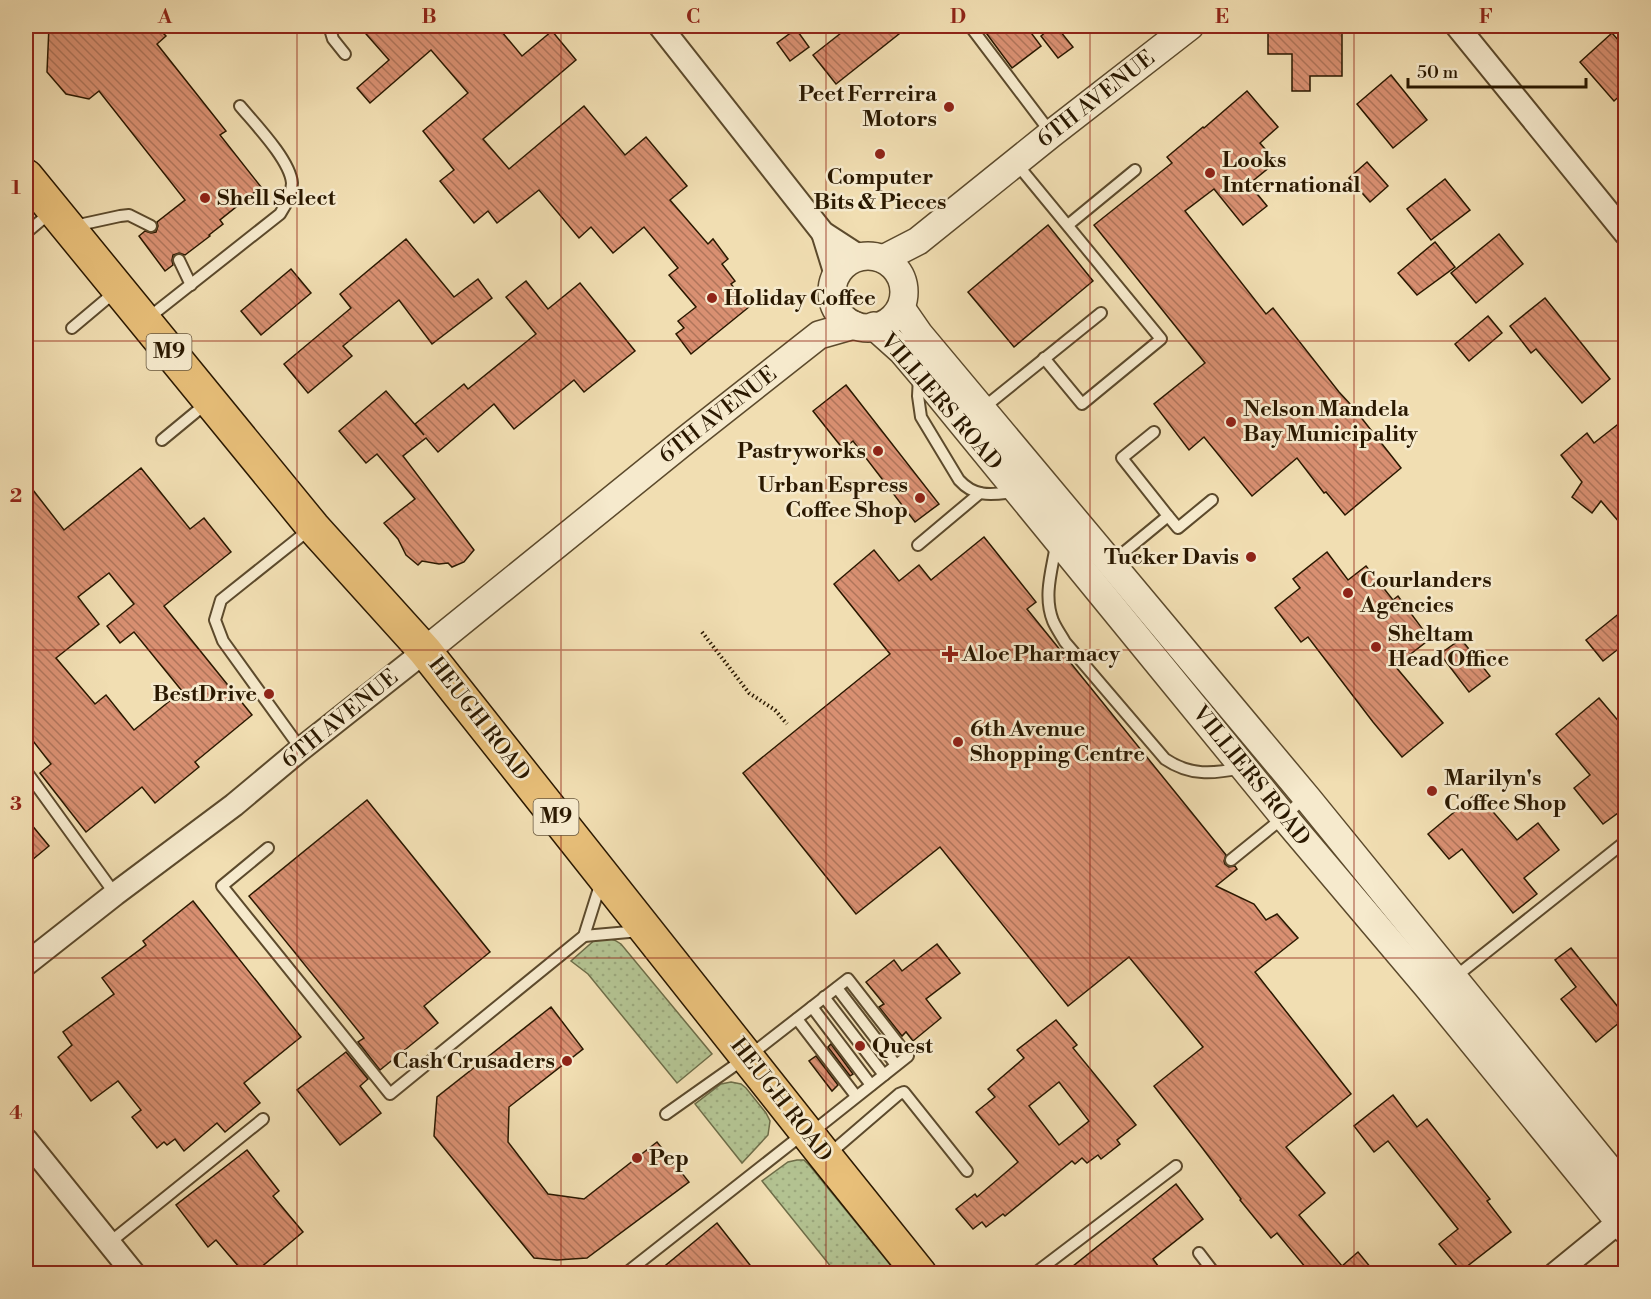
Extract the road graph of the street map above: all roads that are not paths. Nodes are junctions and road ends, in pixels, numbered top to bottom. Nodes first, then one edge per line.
1 (329, 26) edge
2 (660, 26) edge
3 (970, 26) edge
4 (1190, 26) edge
5 (1457, 26) edge
6 (345, 54) dead end
7 (240, 106) dead end
8 (1052, 134) junction
9 (1016, 163) junction
10 (1135, 170) dead end
11 (26, 176) edge
12 (61, 219) junction
13 (1068, 225) junction
14 (151, 226) dead end
15 (26, 233) edge
16 (823, 233) junction
17 (1626, 234) edge
18 (918, 241) junction
19 (871, 258) junction
20 (179, 260) dead end
21 (836, 275) junction
22 (902, 279) junction
23 (191, 285) junction
24 (118, 289) junction
25 (834, 305) junction
26 (901, 308) junction
27 (1101, 313) dead end
28 (144, 321) junction
29 (864, 325) junction
30 (72, 328) dead end
31 (820, 336) junction
32 (1044, 358) junction
33 (919, 371) junction
34 (210, 401) junction
35 (982, 409) junction
36 (1154, 432) dead end
37 (162, 440) dead end
38 (1020, 492) junction
39 (980, 494) junction
40 (1212, 500) dead end
41 (1168, 516) junction
42 (313, 527) junction
43 (1057, 538) junction
44 (918, 545) dead end
45 (1110, 563) junction
46 (426, 651) junction
47 (301, 749) junction
48 (1244, 768) junction
49 (26, 771) edge
50 (1305, 797) junction
51 (1284, 817) junction
52 (1626, 841) edge
53 (268, 848) dead end
54 (1231, 860) dead end
55 (603, 876) junction
56 (114, 894) junction
57 (646, 930) junction
58 (584, 936) junction
59 (26, 964) edge
60 (1453, 978) junction
61 (824, 998) junction
62 (812, 1007) junction
63 (797, 1019) junction
64 (747, 1057) junction
65 (884, 1075) junction
66 (871, 1085) junction
67 (856, 1096) junction
68 (666, 1114) dead end
69 (263, 1119) dead end
70 (26, 1140) edge
71 (813, 1141) junction
72 (1176, 1166) dead end
73 (967, 1171) dead end
74 (1626, 1190) edge
75 (1623, 1222) edge
76 (109, 1243) junction
77 (1199, 1253) dead end
78 (134, 1274) edge
79 (626, 1274) edge
80 (920, 1274) edge
81 (1034, 1274) edge
82 (1215, 1274) edge
83 (1555, 1274) edge

1 - 6 lane
2 - 16 street
3 - 8 lane
4 - 8 street, 6TH AVENUE
5 - 17 street
7 - 23 lane
8 - 9 street, 6TH AVENUE
9 - 13 lane
9 - 18 street, 6TH AVENUE
10 - 13 lane
11 - 12 main road, HEUGH ROAD / M9
12 - 14 lane
12 - 15 lane
12 - 24 main road, HEUGH ROAD / M9
13 - 32 lane
16 - 19 street
16 - 21 street
18 - 19 street, 6TH AVENUE
18 - 22 street, 6TH AVENUE
19 - 21 street, 6TH AVENUE
19 - 22 street
20 - 23 lane
21 - 25 street, 6TH AVENUE
22 - 26 street, 6TH AVENUE
23 - 28 lane
24 - 28 main road, HEUGH ROAD / M9
24 - 30 lane
25 - 29 street
25 - 31 street, 6TH AVENUE
26 - 29 street, 6TH AVENUE
26 - 35 street, VILLIERS ROAD
27 - 32 lane
28 - 34 main road, HEUGH ROAD / M9
29 - 31 street, 6TH AVENUE
29 - 33 street, VILLIERS ROAD
31 - 46 street, 6TH AVENUE
32 - 35 lane
33 - 38 street, VILLIERS ROAD
33 - 39 lane
34 - 37 lane
34 - 42 main road, HEUGH ROAD / M9
35 - 45 street, VILLIERS ROAD
36 - 41 lane
38 - 39 lane
38 - 43 street, VILLIERS ROAD
39 - 44 lane
40 - 41 lane
41 - 45 lane
42 - 46 main road, HEUGH ROAD / M9
42 - 47 lane
43 - 48 street, VILLIERS ROAD
43 - 48 lane
45 - 50 street, VILLIERS ROAD
46 - 47 street, 6TH AVENUE
46 - 55 main road, HEUGH ROAD / M9
47 - 56 street, 6TH AVENUE
48 - 51 street, VILLIERS ROAD
49 - 56 lane
50 - 51 lane
50 - 60 street, VILLIERS ROAD
51 - 54 lane
51 - 75 street, VILLIERS ROAD
52 - 60 lane
53 - 58 lane
55 - 57 main road, HEUGH ROAD / M9
55 - 58 lane
56 - 59 street, 6TH AVENUE
57 - 58 lane
57 - 64 main road, HEUGH ROAD / M9
60 - 74 street, VILLIERS ROAD
61 - 62 lane
61 - 65 lane
61 - 65 lane
62 - 63 lane
62 - 66 lane
63 - 64 lane
63 - 67 lane
64 - 68 lane
64 - 71 main road, HEUGH ROAD / M9
65 - 66 lane
66 - 67 lane
67 - 71 lane
69 - 76 lane
70 - 76 street
71 - 73 lane
71 - 79 lane
71 - 80 main road, HEUGH ROAD / M9
72 - 81 lane
75 - 83 street
76 - 78 street
77 - 82 lane

